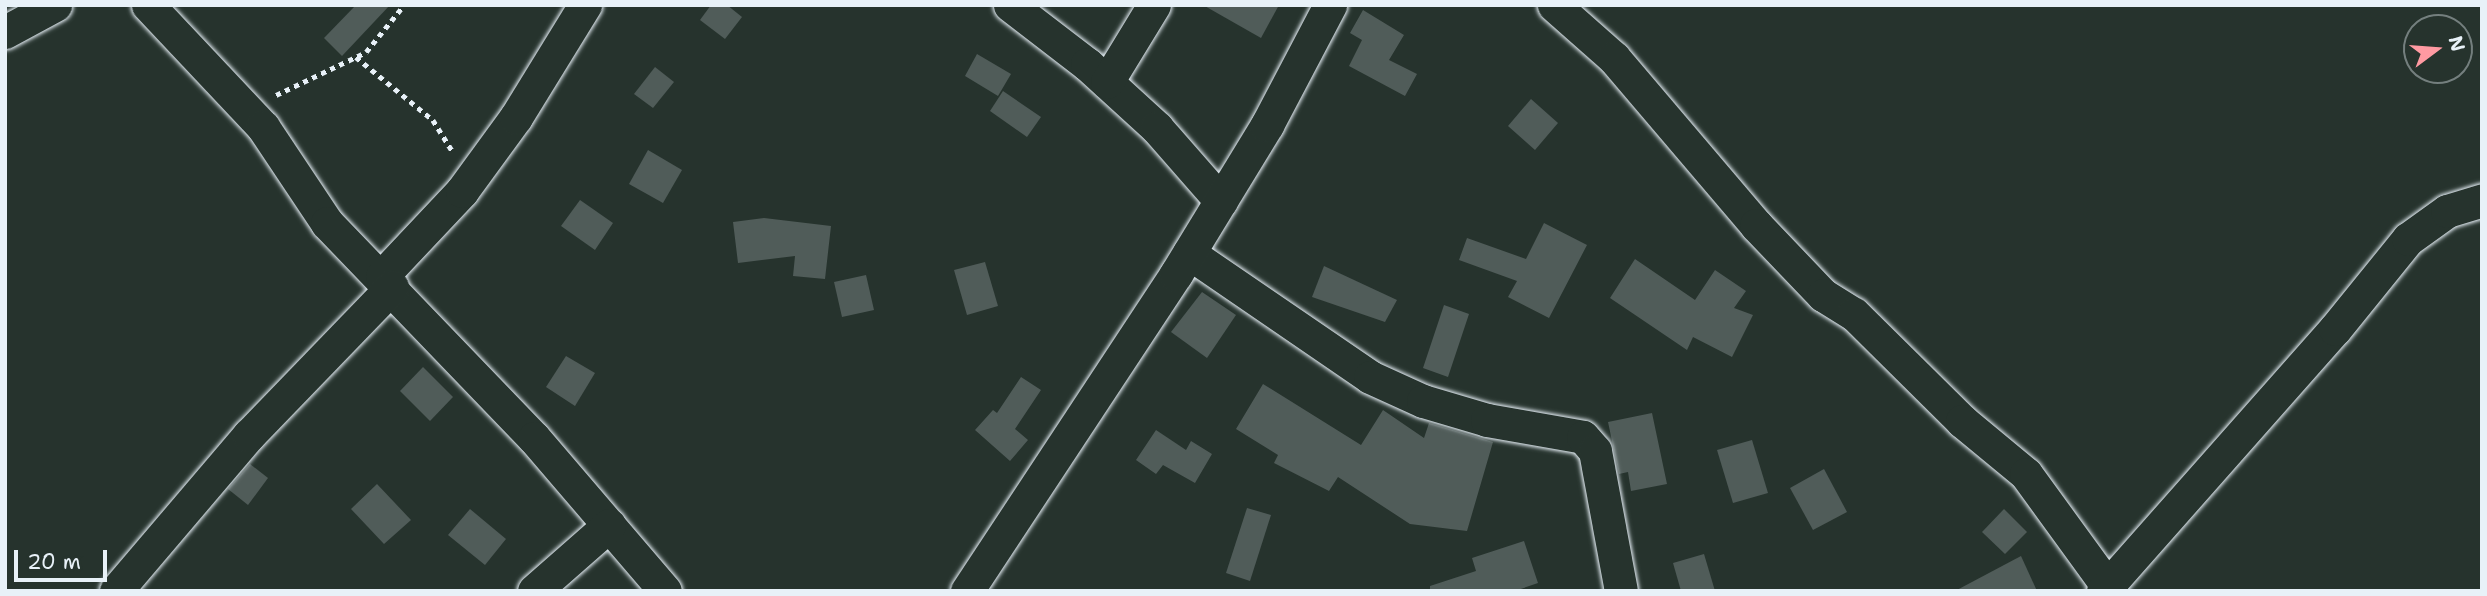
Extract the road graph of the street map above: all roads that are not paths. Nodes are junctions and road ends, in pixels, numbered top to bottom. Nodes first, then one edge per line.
1 (55, 5) edge
2 (148, 5) edge
3 (585, 5) edge
4 (1010, 5) edge
5 (1154, 5) edge
6 (1330, 5) edge
7 (1555, 5) edge
8 (5, 32) edge
9 (1107, 82) junction
10 (2482, 200) edge
11 (1220, 201) junction
12 (1189, 253) junction
13 (387, 281) junction
14 (609, 525) junction
15 (2107, 589) edge
16 (116, 591) edge
17 (534, 591) edge
18 (665, 591) edge
19 (967, 591) edge
20 (1621, 591) edge

1 - 8 street
2 - 13 street
3 - 13 street
4 - 9 street
5 - 9 street
6 - 11 street
7 - 15 street
9 - 11 street
10 - 15 street
11 - 12 street
12 - 19 street
12 - 20 street
13 - 14 street
13 - 16 street
14 - 17 street
14 - 18 street

